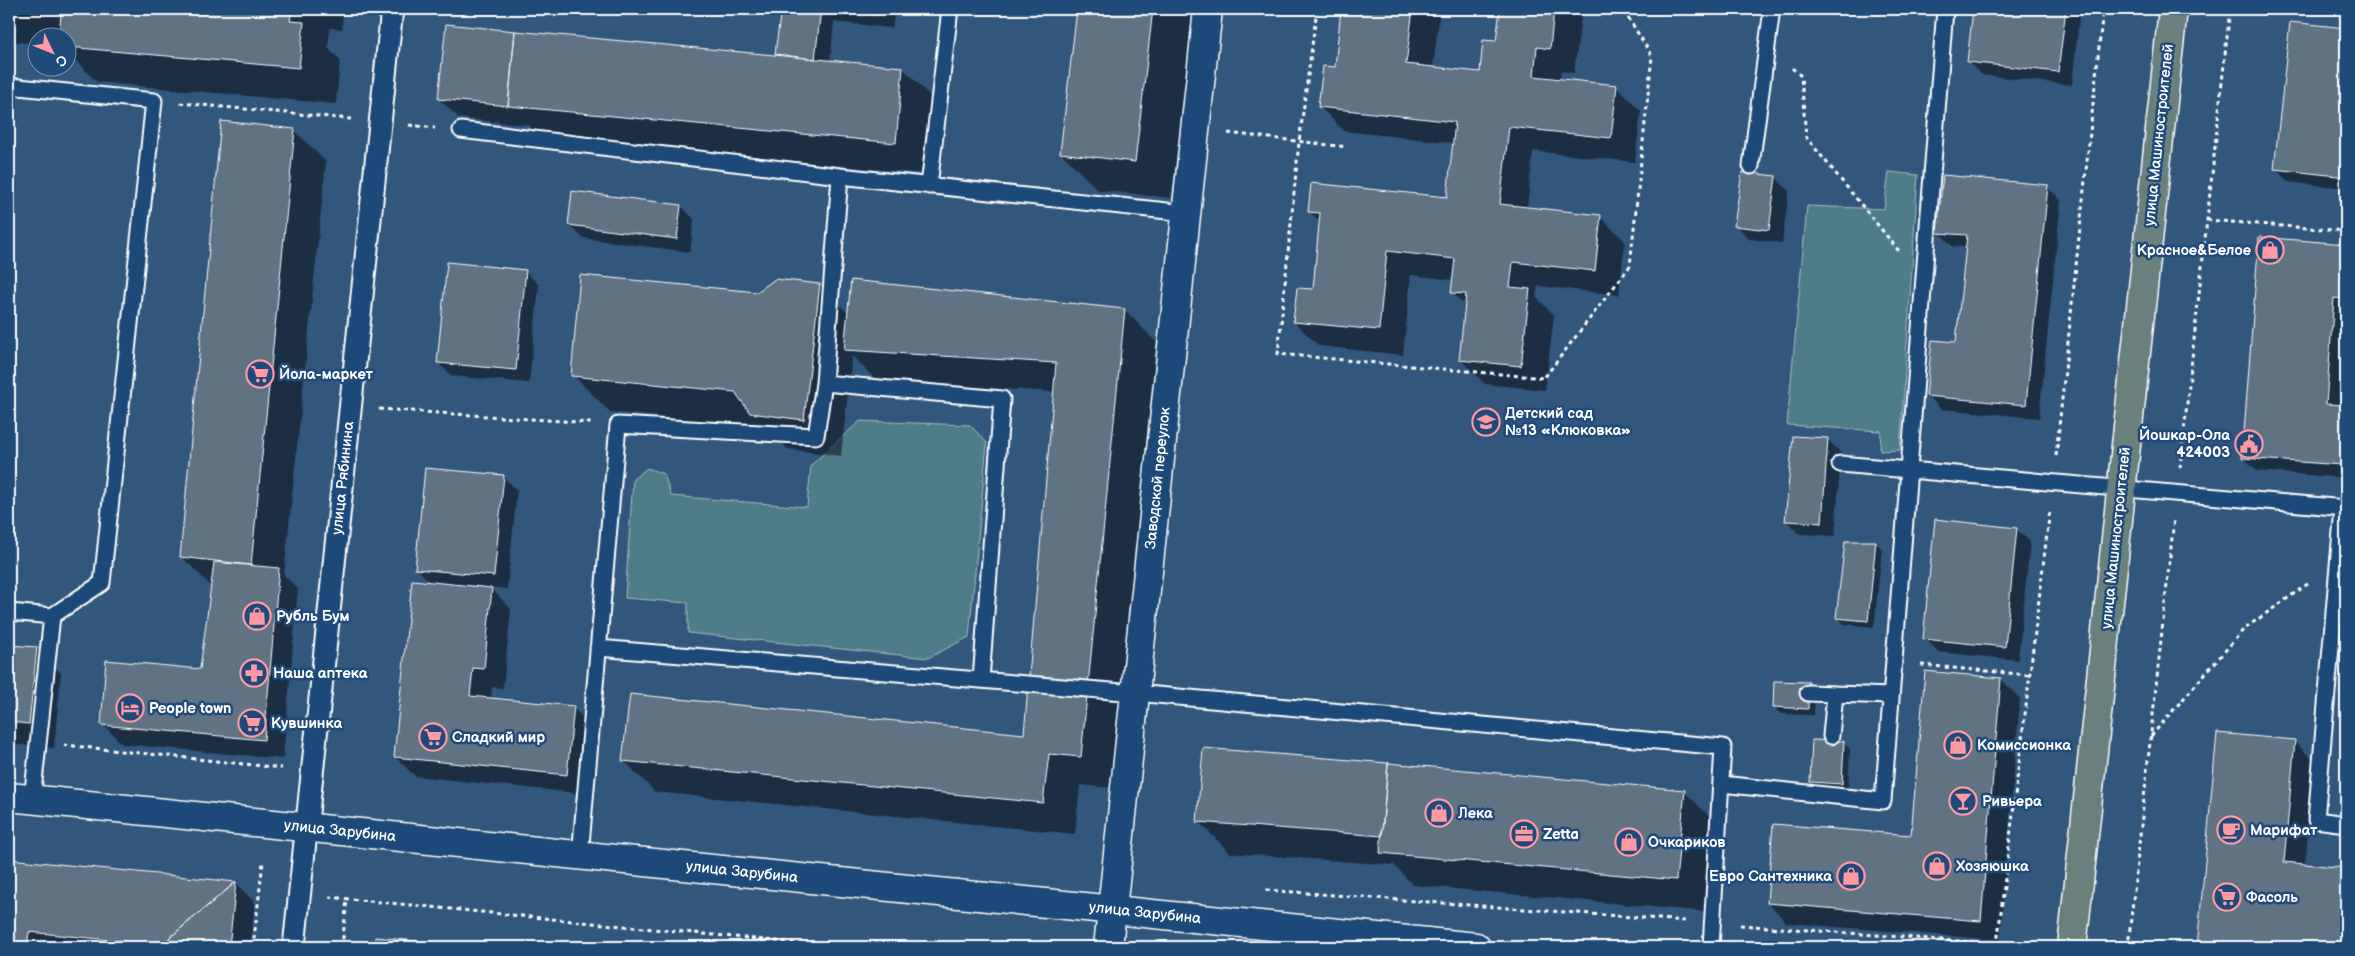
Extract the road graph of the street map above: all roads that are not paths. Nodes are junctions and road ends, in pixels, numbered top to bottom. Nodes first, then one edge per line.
1 (392, 9) edge
2 (950, 9) edge
3 (1208, 9) edge
4 (1772, 9) edge
5 (1945, 9) edge
6 (2173, 9) edge
7 (9, 86) edge
8 (461, 130) road end
9 (1751, 166) dead end
10 (840, 176) junction
11 (929, 186) junction
12 (1186, 213) junction
13 (824, 383) junction
14 (1840, 464) dead end
15 (1908, 470) junction
16 (2121, 488) junction
17 (2344, 508) edge
18 (9, 612) edge
19 (52, 616) junction
20 (598, 648) junction
21 (981, 680) junction
22 (1136, 693) junction
23 (1808, 693) dead end
24 (1835, 694) junction
25 (1891, 696) junction
26 (1831, 736) dead end
27 (1721, 784) junction
28 (21, 798) edge
29 (2346, 824) edge
30 (306, 828) junction
31 (580, 856) junction
32 (1112, 910) junction
33 (294, 947) edge
34 (1108, 947) edge
35 (1476, 947) edge
36 (1711, 947) edge
37 (2072, 947) edge

1 - 30 street, улица Рябинина
2 - 11 lane
3 - 12 street, Заводской переулок
4 - 9 lane
5 - 15 lane
6 - 16 main road, улица Машиностроителей
7 - 19 lane
8 - 10 lane
10 - 11 lane
10 - 13 lane
11 - 12 lane
12 - 22 street, Заводской переулок
13 - 20 lane
13 - 21 lane
14 - 15 lane
15 - 16 lane
15 - 25 lane
16 - 17 lane
16 - 37 main road, улица Машиностроителей
17 - 29 lane
18 - 19 lane
19 - 28 lane
20 - 21 lane
20 - 31 lane
21 - 22 lane
22 - 27 lane
22 - 32 street, Заводской переулок
23 - 24 lane
24 - 25 lane
24 - 26 lane
25 - 27 lane
27 - 36 lane
28 - 30 street, улица Зарубина
30 - 31 street, улица Зарубина
30 - 33 street, улица Рябинина
31 - 32 street, улица Зарубина
32 - 34 street, Заводской переулок
32 - 35 street, улица Зарубина

